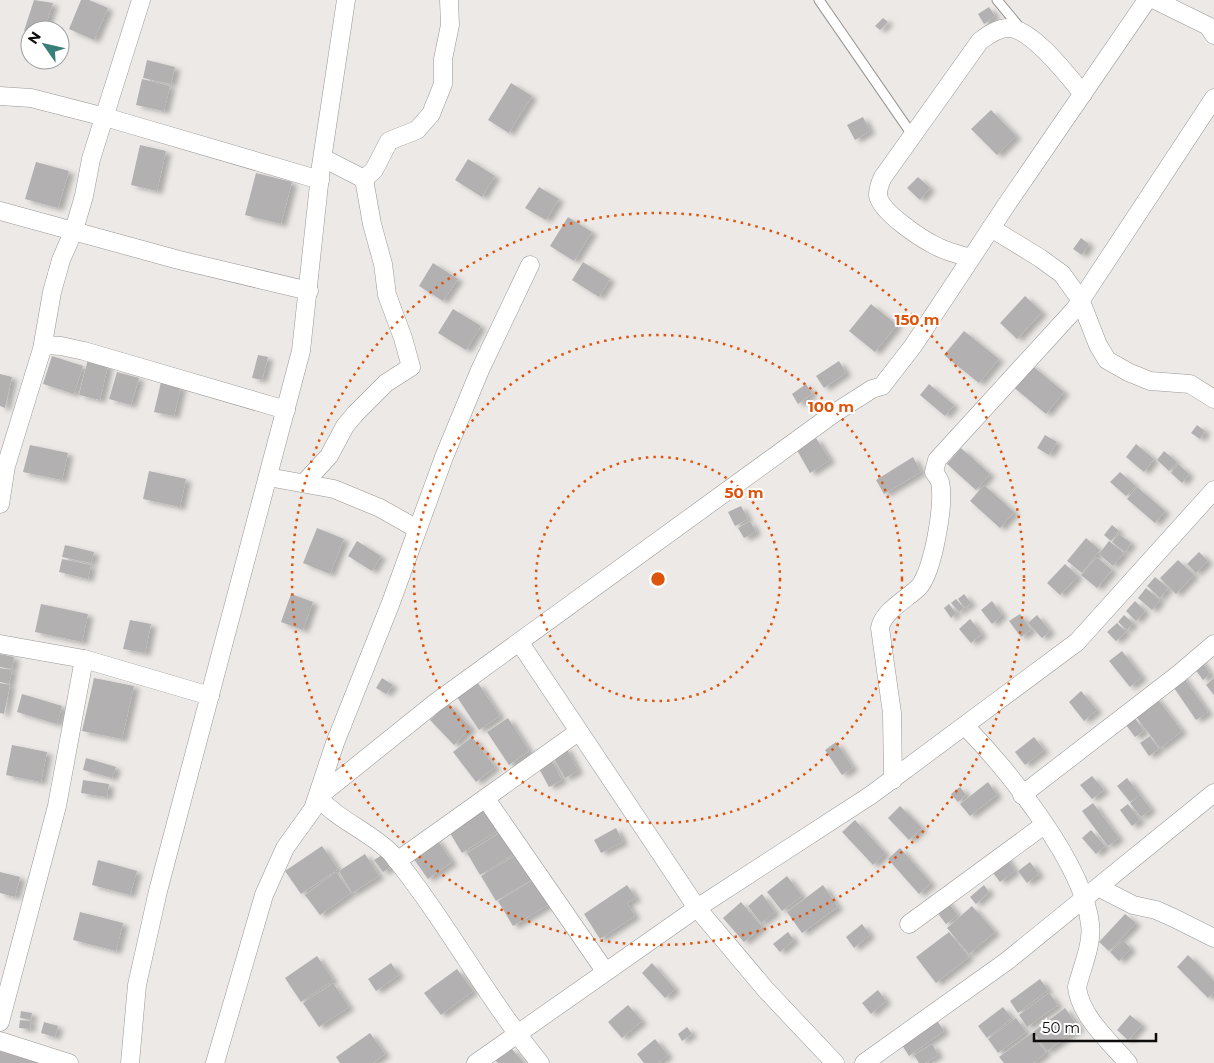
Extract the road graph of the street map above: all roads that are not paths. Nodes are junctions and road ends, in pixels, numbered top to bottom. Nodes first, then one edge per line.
1 (141, 0) edge
2 (346, 0) edge
3 (449, 0) edge
4 (819, 0) edge
5 (997, 0) edge
6 (1146, 0) edge
7 (1155, 0) edge
8 (1026, 35) junction
9 (1214, 35) edge
10 (1083, 94) junction
11 (0, 96) edge
12 (1214, 98) edge
13 (106, 117) junction
14 (912, 136) junction
15 (323, 158) junction
16 (364, 179) junction
17 (320, 180) junction
18 (0, 210) edge
19 (991, 228) junction
20 (74, 230) junction
21 (971, 258) junction
22 (530, 265) dead end
23 (309, 290) junction
24 (1081, 301) junction
25 (43, 346) junction
26 (1214, 399) edge
27 (286, 410) junction
28 (8, 437) edge
29 (268, 477) junction
30 (304, 483) junction
31 (1214, 490) edge
32 (0, 504) edge
33 (417, 529) junction
34 (520, 643) junction
35 (0, 644) edge
36 (1214, 644) edge
37 (84, 659) junction
38 (210, 696) junction
39 (965, 726) junction
40 (578, 732) junction
41 (894, 780) junction
42 (1214, 793) edge
43 (1022, 794) junction
44 (318, 797) junction
45 (486, 799) junction
46 (1044, 825) junction
47 (397, 861) junction
48 (1100, 888) junction
49 (1084, 900) junction
50 (697, 908) junction
51 (909, 924) dead end
52 (1214, 938) edge
53 (605, 971) junction
54 (0, 1022) edge
55 (516, 1034) junction
56 (0, 1042) edge
57 (70, 1063) edge
58 (130, 1063) edge
59 (215, 1063) edge
60 (476, 1063) edge
61 (540, 1063) edge
62 (835, 1063) edge
63 (864, 1063) edge
64 (1128, 1063) edge

1 - 13 street
2 - 15 street
3 - 16 street
4 - 14 lane
5 - 8 lane
6 - 10 street
7 - 9 street
8 - 10 street
8 - 14 street
10 - 19 street
11 - 13 street
12 - 24 street
13 - 17 street
13 - 20 street
14 - 21 street
15 - 16 street
15 - 17 street
16 - 30 street
17 - 23 street
18 - 20 street
19 - 21 street
19 - 24 street
20 - 23 street
20 - 25 street
21 - 34 street
22 - 33 street
23 - 27 street
24 - 26 street
24 - 41 street
25 - 27 street
25 - 28 street
27 - 29 street
28 - 32 street
29 - 30 street
29 - 38 street
30 - 33 street
31 - 39 street
33 - 44 street
34 - 40 street
34 - 44 street
35 - 37 street
36 - 43 street
37 - 38 street
37 - 54 street
38 - 58 street
39 - 41 street
39 - 43 street
40 - 45 street
40 - 50 street
41 - 50 street
42 - 48 street
43 - 46 street
44 - 47 street
44 - 59 street
45 - 47 street
45 - 53 street
46 - 49 street
46 - 51 street
47 - 55 street
48 - 49 street
48 - 52 street
49 - 63 street
49 - 64 street
50 - 53 street
50 - 62 street
53 - 55 street
55 - 60 street
55 - 61 street
56 - 57 street

